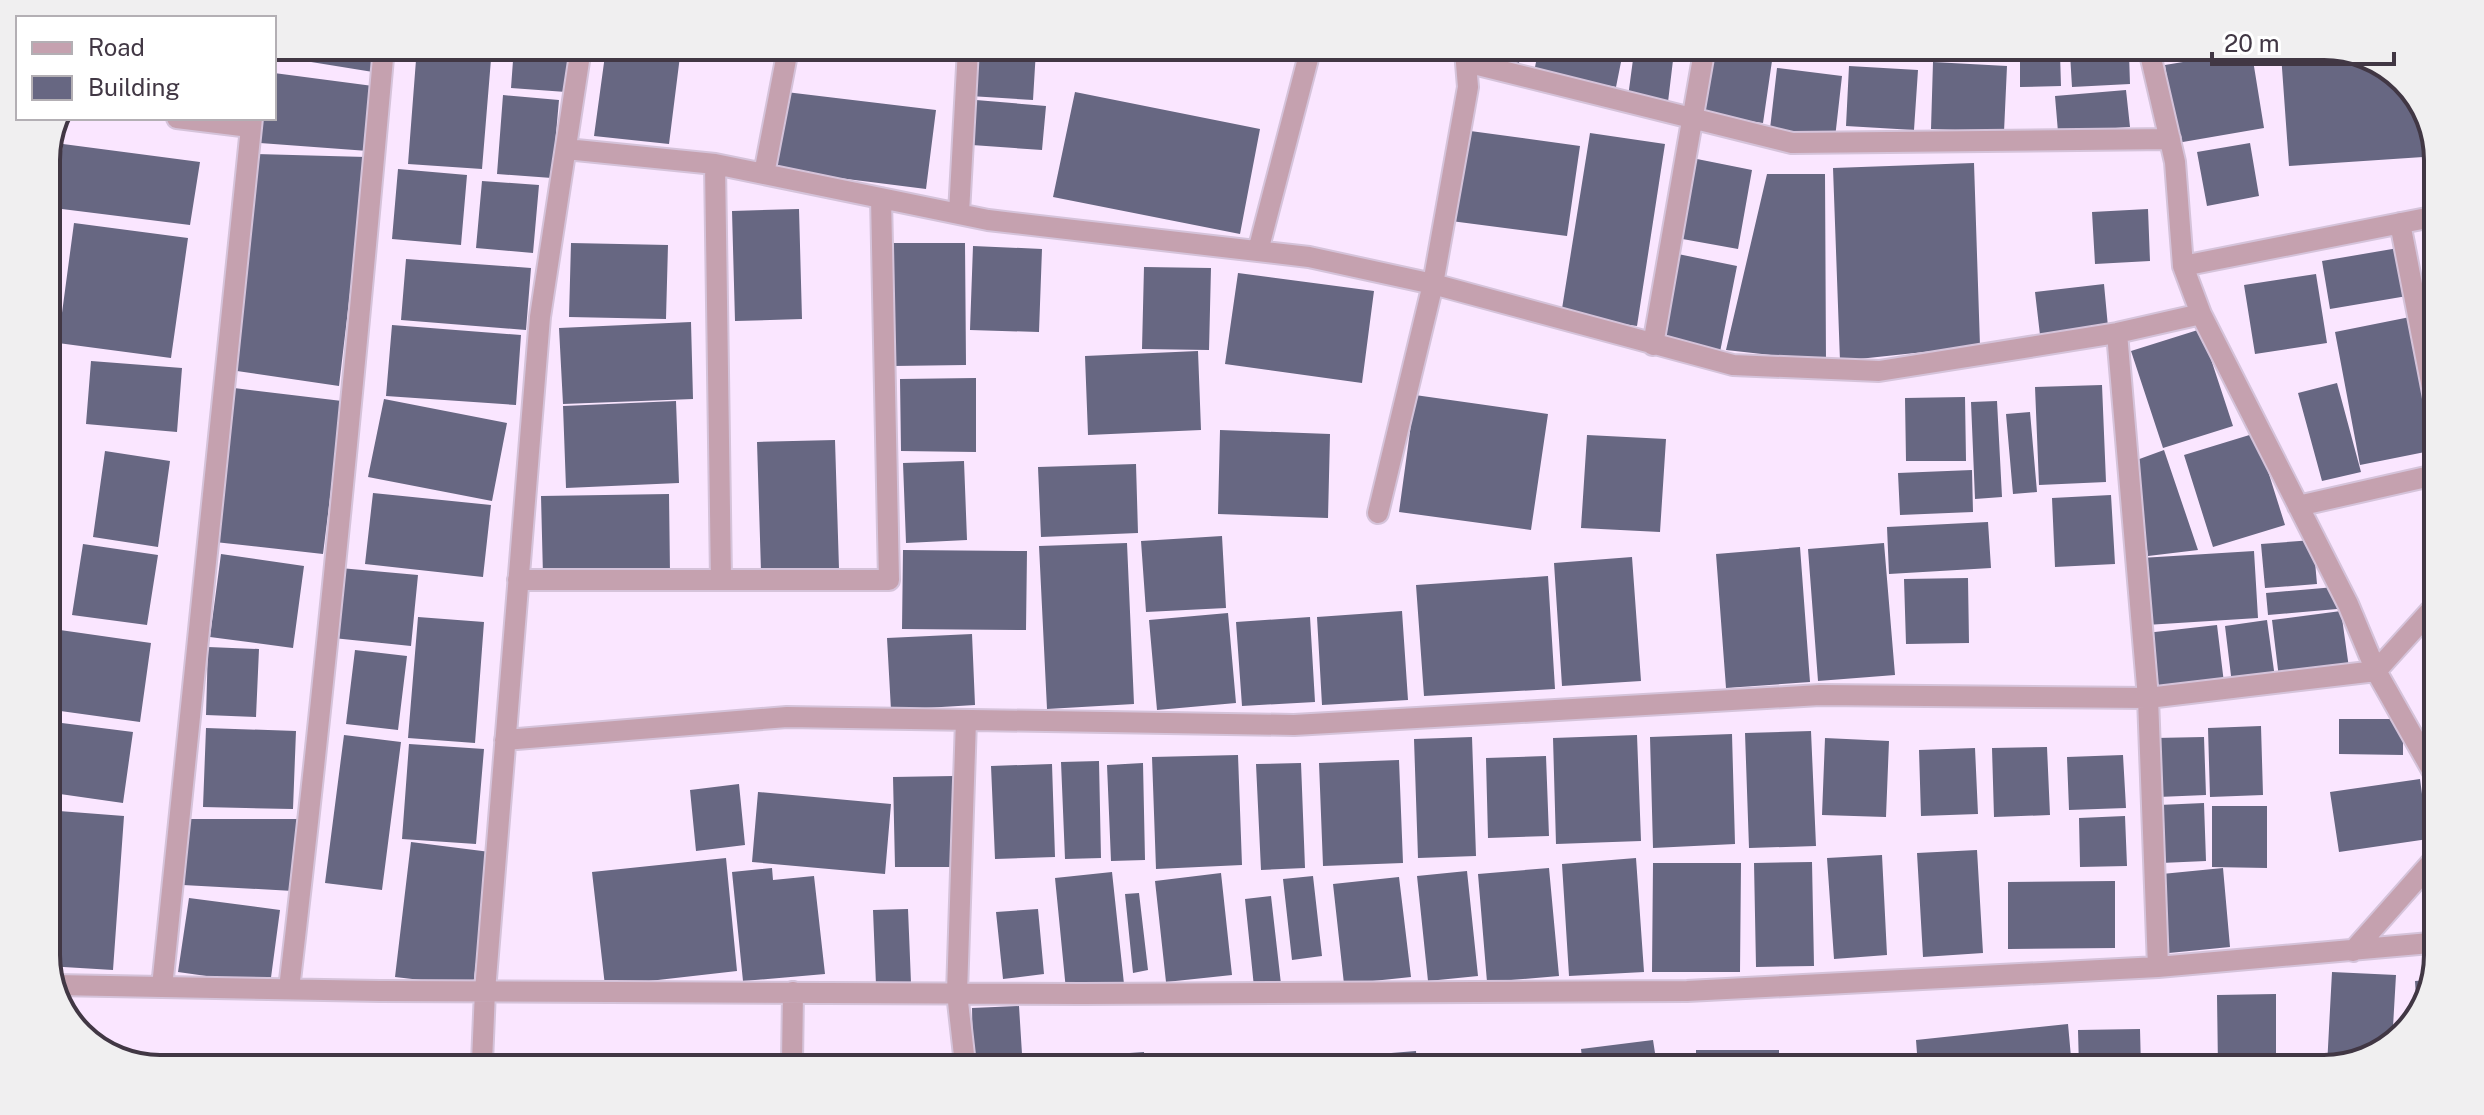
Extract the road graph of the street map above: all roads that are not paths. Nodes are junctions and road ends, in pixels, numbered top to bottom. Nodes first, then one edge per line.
1 (383, 60) edge
2 (579, 60) edge
3 (786, 60) edge
4 (967, 60) edge
5 (1308, 60) edge
6 (1466, 60) edge
7 (1477, 60) edge
8 (1703, 60) edge
9 (2151, 60) edge
10 (1693, 119) junction
11 (214, 120) edge
12 (251, 122) edge
13 (2170, 139) junction
14 (566, 149) junction
15 (715, 164) junction
16 (764, 174) junction
17 (881, 198) junction
18 (959, 213) junction
19 (2424, 218) edge
20 (2400, 223) junction
21 (1258, 251) junction
22 (2183, 266) junction
23 (1433, 284) junction
24 (2201, 314) junction
25 (2117, 333) junction
26 (1653, 345) junction
27 (2424, 346) edge
28 (2424, 477) edge
29 (2298, 506) junction
30 (1378, 513) dead end
31 (518, 580) junction
32 (721, 580) junction
33 (2424, 618) edge
34 (2376, 671) junction
35 (2148, 698) junction
36 (966, 720) junction
37 (505, 740) junction
38 (2424, 756) edge
39 (2424, 871) edge
40 (2424, 944) edge
41 (2353, 951) junction
42 (2158, 967) junction
43 (65, 985) edge
44 (162, 987) junction
45 (289, 989) junction
46 (485, 991) junction
47 (793, 992) junction
48 (957, 993) junction
49 (482, 1055) edge
50 (792, 1055) edge
51 (964, 1055) edge

1 - 45 street
2 - 14 street
3 - 16 street
4 - 18 street
5 - 21 street
6 - 23 street
7 - 10 street
8 - 10 street
9 - 13 street
10 - 13 street
10 - 26 street
11 - 12 street
12 - 44 street
13 - 22 street
14 - 15 street
14 - 31 street
15 - 16 street
15 - 32 street
16 - 17 street
17 - 18 street
17 - 32 street
18 - 21 street
19 - 20 street
20 - 22 street
20 - 27 street
21 - 23 street
22 - 24 street
23 - 26 street
23 - 30 street
24 - 25 street
24 - 29 street
25 - 26 street
25 - 35 street
28 - 29 street
29 - 34 street
31 - 32 street
31 - 37 street
33 - 34 street
34 - 35 street
34 - 38 street
35 - 36 street
35 - 42 street
36 - 37 street
36 - 48 street
37 - 46 street
39 - 41 street
40 - 41 street
41 - 42 street
42 - 48 street
43 - 44 street
44 - 45 street
45 - 46 street
46 - 47 street
46 - 49 street
47 - 48 street
47 - 50 street
48 - 51 street

